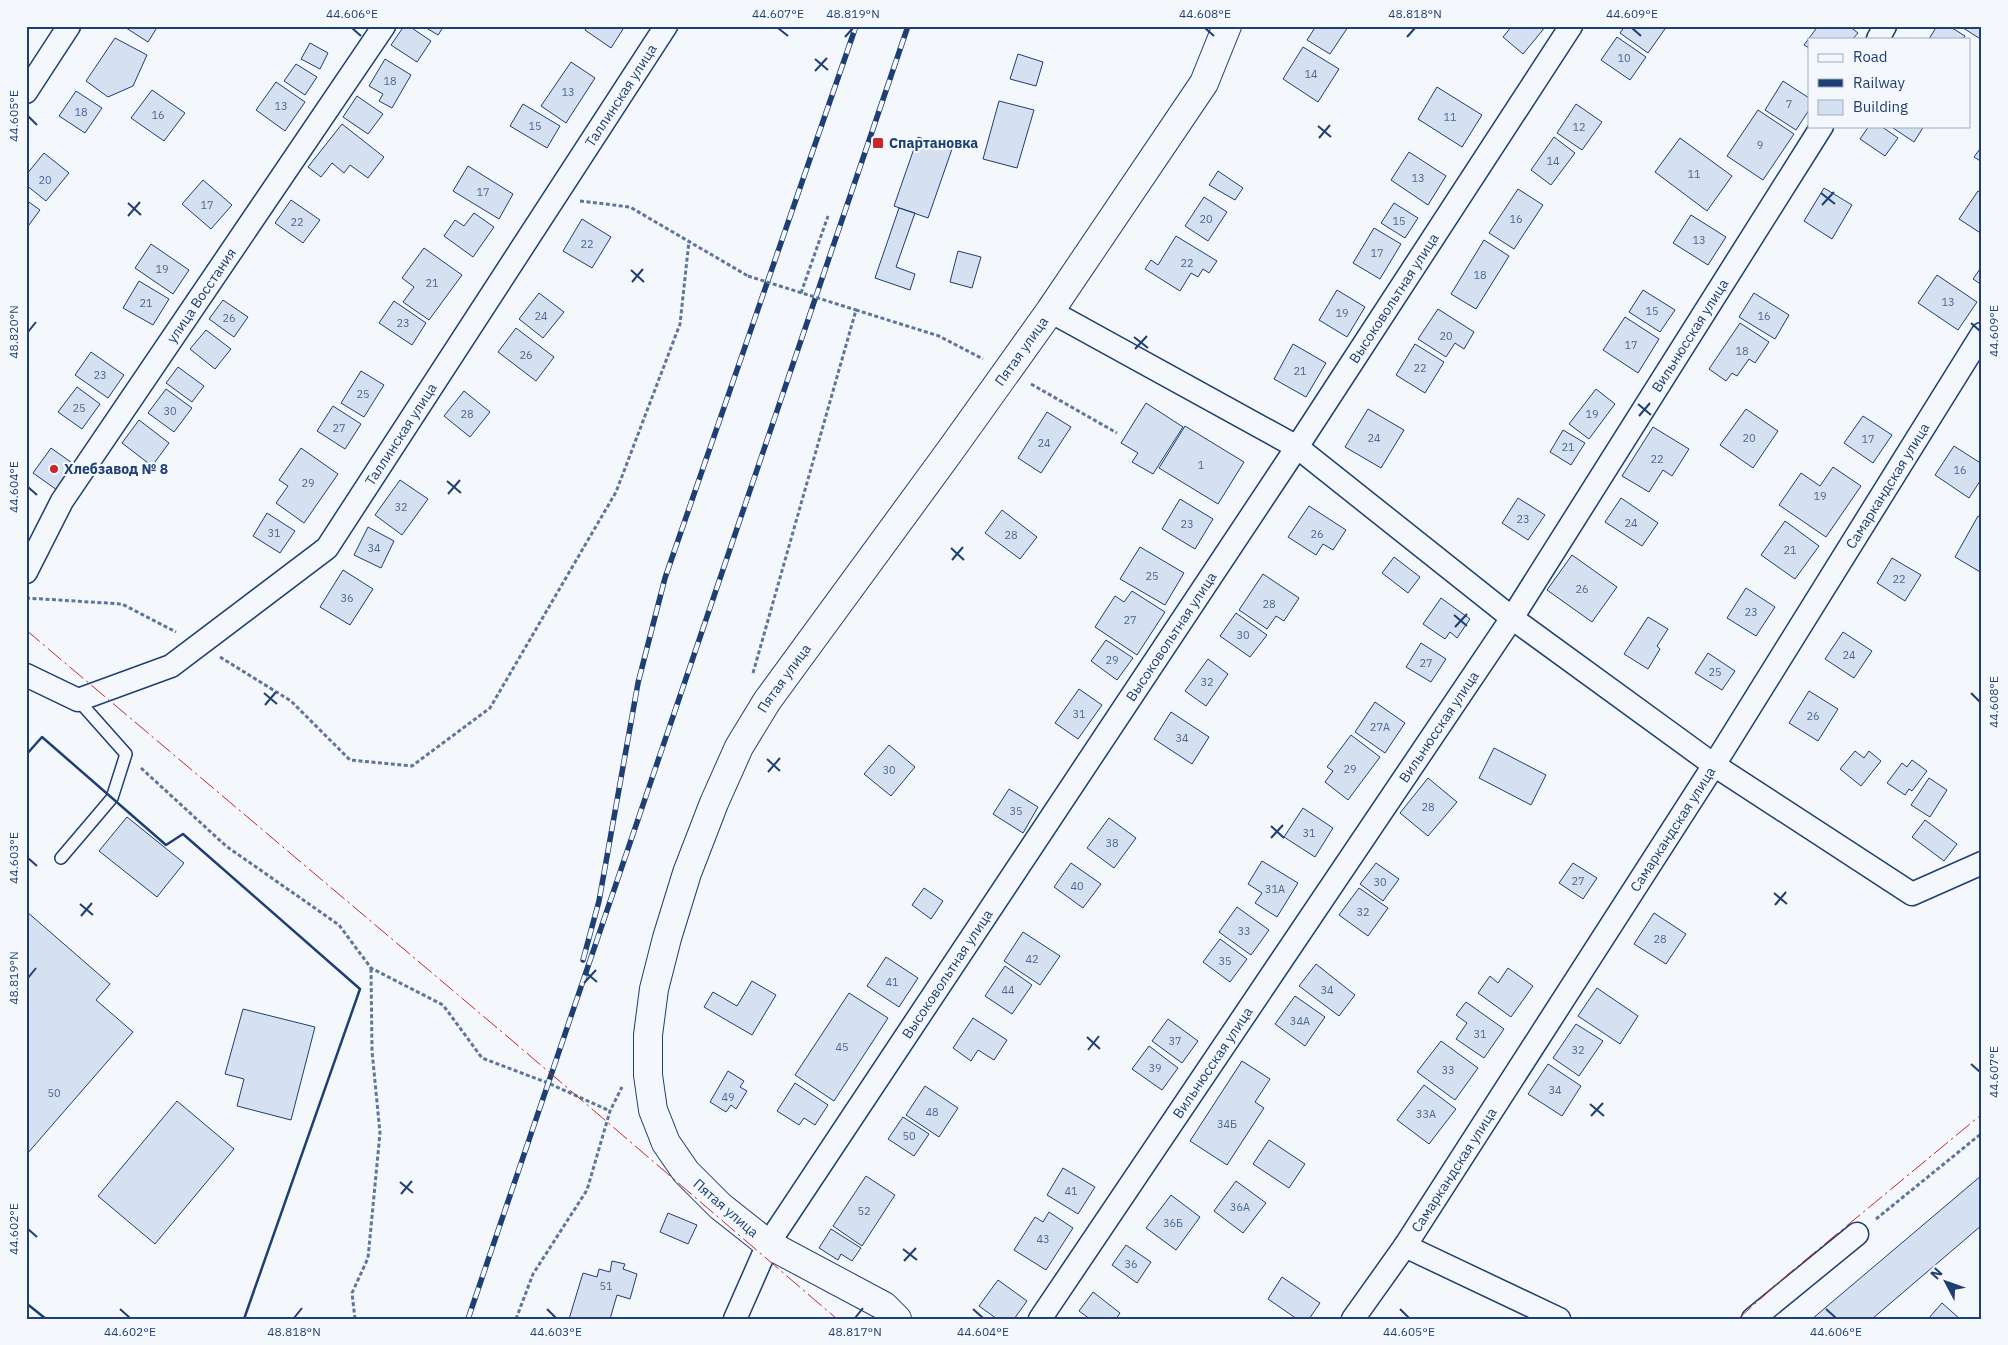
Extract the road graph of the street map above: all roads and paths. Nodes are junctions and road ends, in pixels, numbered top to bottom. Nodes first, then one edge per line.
1 (69, 26) edge
2 (384, 26) edge
3 (666, 26) edge
4 (1227, 26) edge
5 (1571, 26) edge
6 (1885, 26) edge
7 (1879, 38) edge
8 (26, 92) edge
9 (1821, 128) edge
10 (554, 198) junction
11 (828, 216) dead end
12 (689, 241) junction
13 (801, 293) junction
14 (856, 310) junction
15 (1050, 311) junction
16 (1982, 334) edge
17 (939, 336) dead end
18 (1297, 447) junction
19 (26, 572) edge
20 (26, 598) edge
21 (1512, 618) junction
22 (199, 644) junction
23 (26, 674) edge
24 (751, 681) dead end
25 (78, 700) junction
26 (126, 754) junction
27 (1714, 765) junction
28 (62, 858) dead end
29 (1982, 862) edge
30 (371, 968) junction
31 (623, 1085) dead end
32 (610, 1111) junction
33 (1982, 1133) edge
34 (1857, 1234) joint
35 (768, 1244) junction
36 (1405, 1246) junction
37 (355, 1319) edge
38 (516, 1319) edge
39 (735, 1319) edge
40 (897, 1319) edge
41 (1040, 1319) edge
42 (1354, 1319) edge
43 (1558, 1319) edge
44 (1753, 1319) edge

1 - 8 street
2 - 19 street, улица Восстания
3 - 10 street, Таллинская улица
4 - 15 street, Пятая улица
5 - 18 street, Высоковольтная улица
6 - 7 street
9 - 21 street, Вильнюсская улица
10 - 12 path
10 - 22 street, Таллинская улица
11 - 13 path
12 - 13 path, bridge
12 - 22 path
13 - 14 path, bridge
14 - 17 path
14 - 24 path
15 - 18 street
15 - 35 street, Пятая улица
16 - 27 street, Самаркандская улица
18 - 21 street
18 - 35 street, Высоковольтная улица
20 - 22 path
21 - 27 street
21 - 41 street, Вильнюсская улица
22 - 25 street, Таллинская улица
23 - 25 street
25 - 26 lane
26 - 28 lane
26 - 30 path
27 - 29 street
27 - 36 street, Самаркандская улица
30 - 32 path
30 - 37 path
31 - 32 path
32 - 38 path
33 - 34 path
34 - 44 street
35 - 39 street, Высоковольтная улица
35 - 40 street, Пятая улица
36 - 42 street, Самаркандская улица
36 - 43 street

